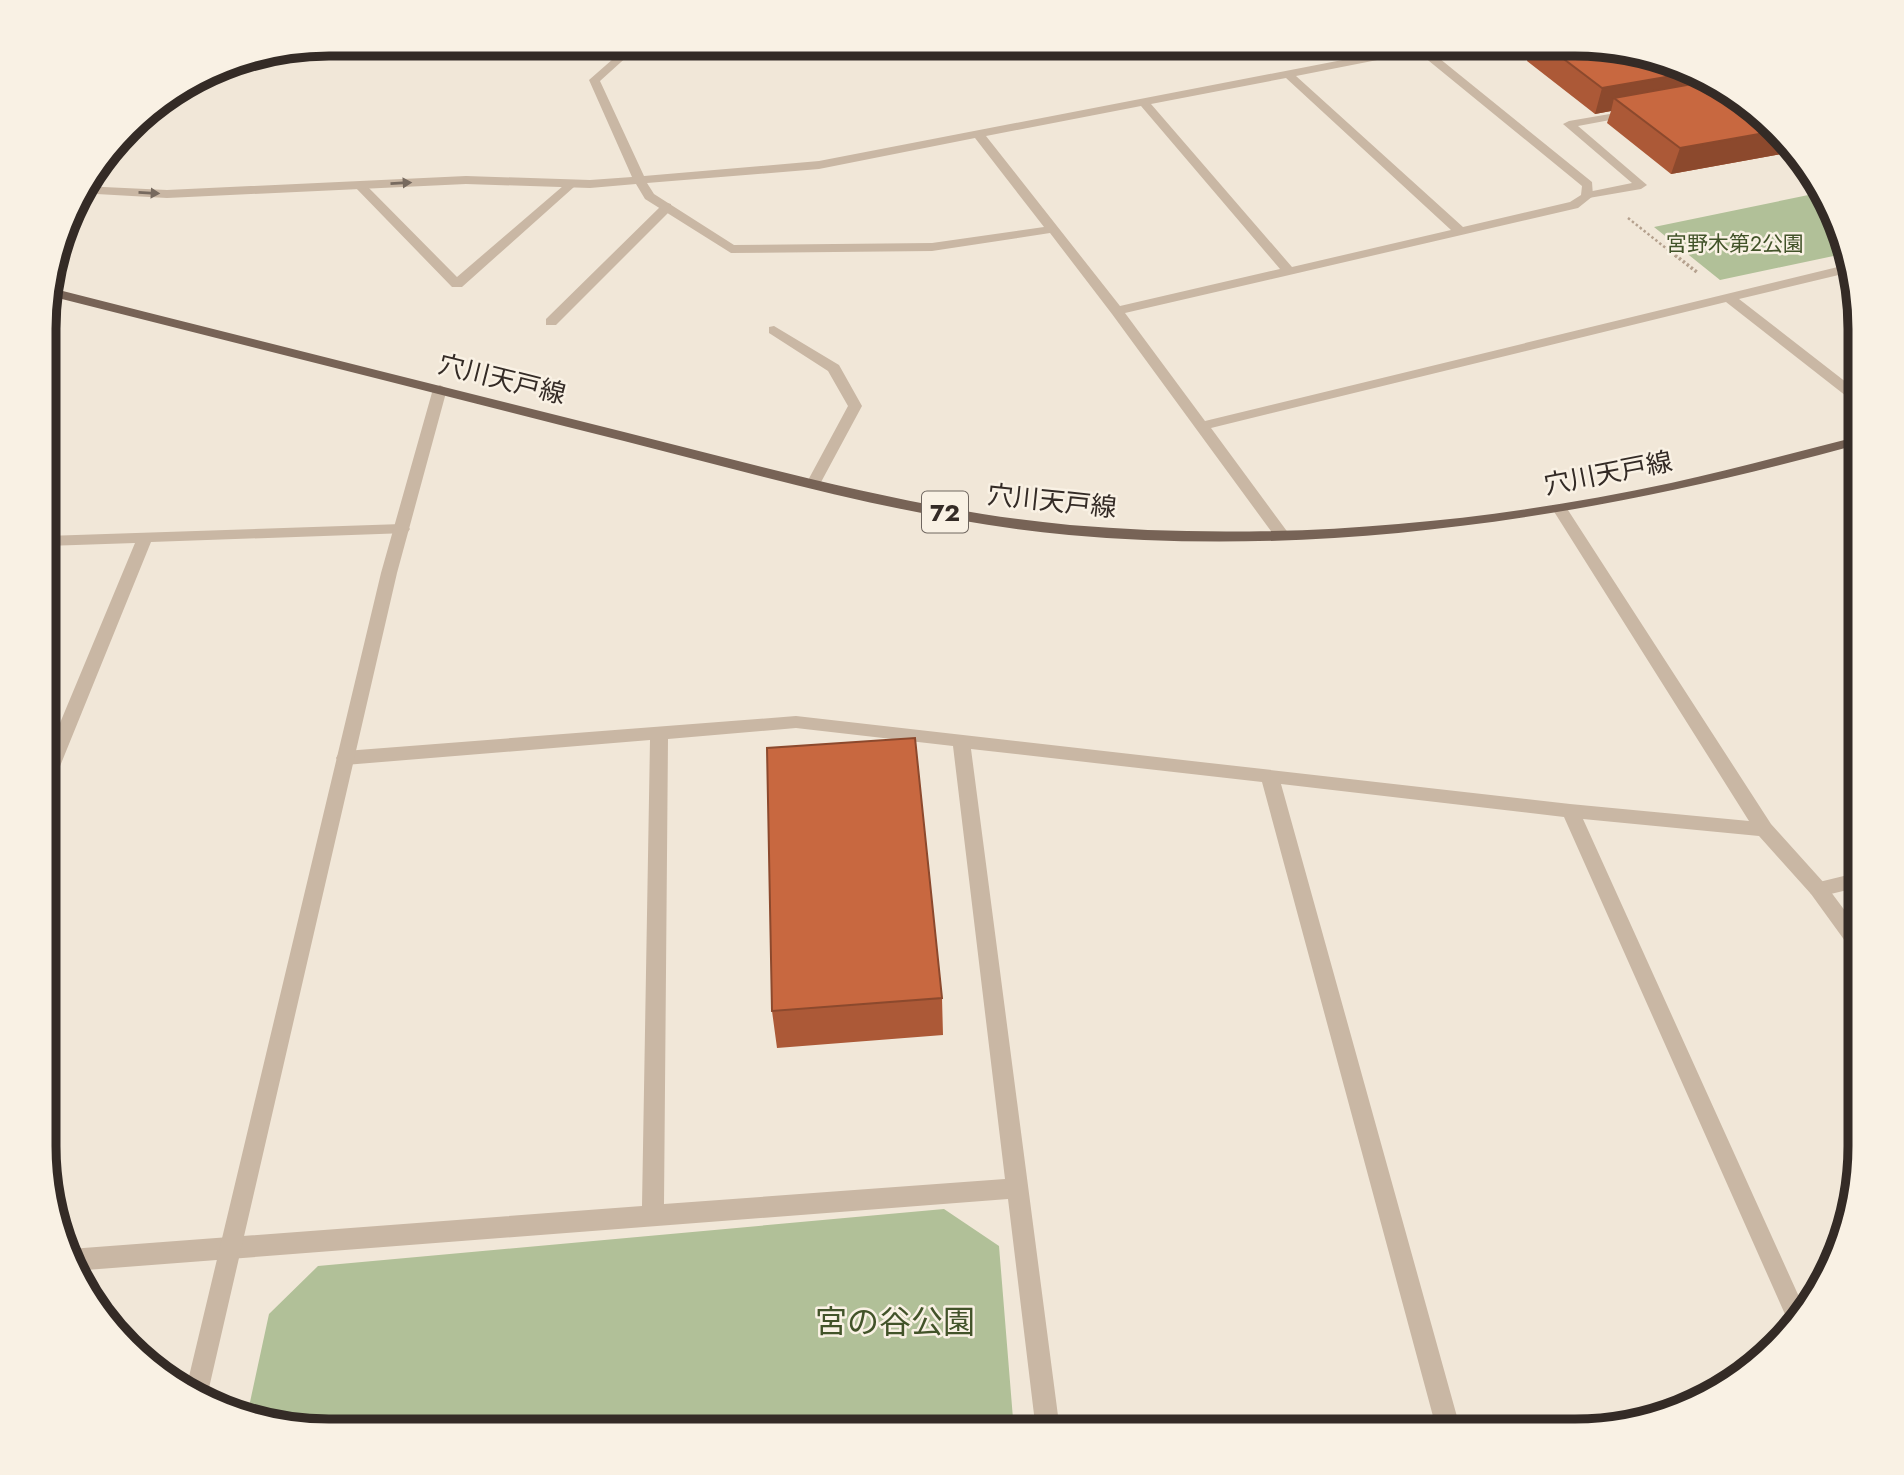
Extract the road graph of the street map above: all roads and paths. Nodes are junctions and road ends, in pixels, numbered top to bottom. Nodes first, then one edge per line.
1 (622, 56) edge
2 (1382, 56) edge
3 (1431, 56) edge
4 (1289, 75) junction
5 (1144, 103) junction
6 (1650, 110) edge
7 (979, 135) junction
8 (639, 179) junction
9 (359, 184) junction
10 (570, 184) junction
11 (94, 191) edge
12 (1587, 196) junction
13 (667, 207) junction
14 (1053, 229) junction
15 (1459, 230) junction
16 (1288, 270) junction
17 (1842, 270) edge
18 (58, 294) edge
19 (1728, 297) junction
20 (1117, 311) junction
21 (551, 322) dead end
22 (774, 330) dead end
23 (440, 389) junction
24 (1848, 391) edge
25 (1201, 426) junction
26 (1848, 443) edge
27 (813, 484) junction
28 (1561, 510) junction
29 (402, 529) junction
30 (1281, 534) junction
31 (145, 538) junction
32 (56, 541) edge
33 (659, 733) junction
34 (961, 742) junction
35 (56, 754) edge
36 (345, 758) junction
37 (1270, 777) junction
38 (1570, 811) junction
39 (1764, 829) junction
40 (1848, 883) edge
41 (1818, 889) junction
42 (1848, 930) edge
43 (1017, 1188) junction
44 (653, 1216) junction
45 (231, 1248) junction
46 (81, 1259) edge
47 (1793, 1311) edge
48 (199, 1386) edge
49 (1046, 1419) edge
50 (1446, 1419) edge

1 - 8 street
2 - 4 street
3 - 12 street
4 - 5 street
4 - 15 street
5 - 7 street
5 - 16 street
6 - 12 street
7 - 8 street
7 - 14 street
8 - 10 street
8 - 13 street
9 -> 10 street
9 - 10 street
11 -> 9 street
12 - 15 street
12 - 19 path
13 - 14 street
13 - 21 street
14 - 20 street
15 - 16 street
16 - 20 street
17 - 19 street
18 - 23 main road, 穴川天戸線 / 72
19 - 24 street
19 - 25 street
20 - 25 street
22 - 27 street
23 - 27 main road, 穴川天戸線 / 72
23 - 29 street
25 - 30 street
26 - 28 main road, 穴川天戸線 / 72
27 - 30 main road, 穴川天戸線 / 72
28 - 30 main road, 穴川天戸線 / 72
28 - 39 street
29 - 31 street
29 - 36 street
31 - 32 street
31 - 35 street
33 - 34 street
33 - 36 street
33 - 44 street
34 - 37 street
34 - 43 street
36 - 45 street
37 - 38 street
37 - 50 street
38 - 39 street
38 - 47 street
39 - 41 street
40 - 41 street
41 - 42 street
43 - 44 street
43 - 49 street
44 - 45 street
45 - 46 street
45 - 48 street

